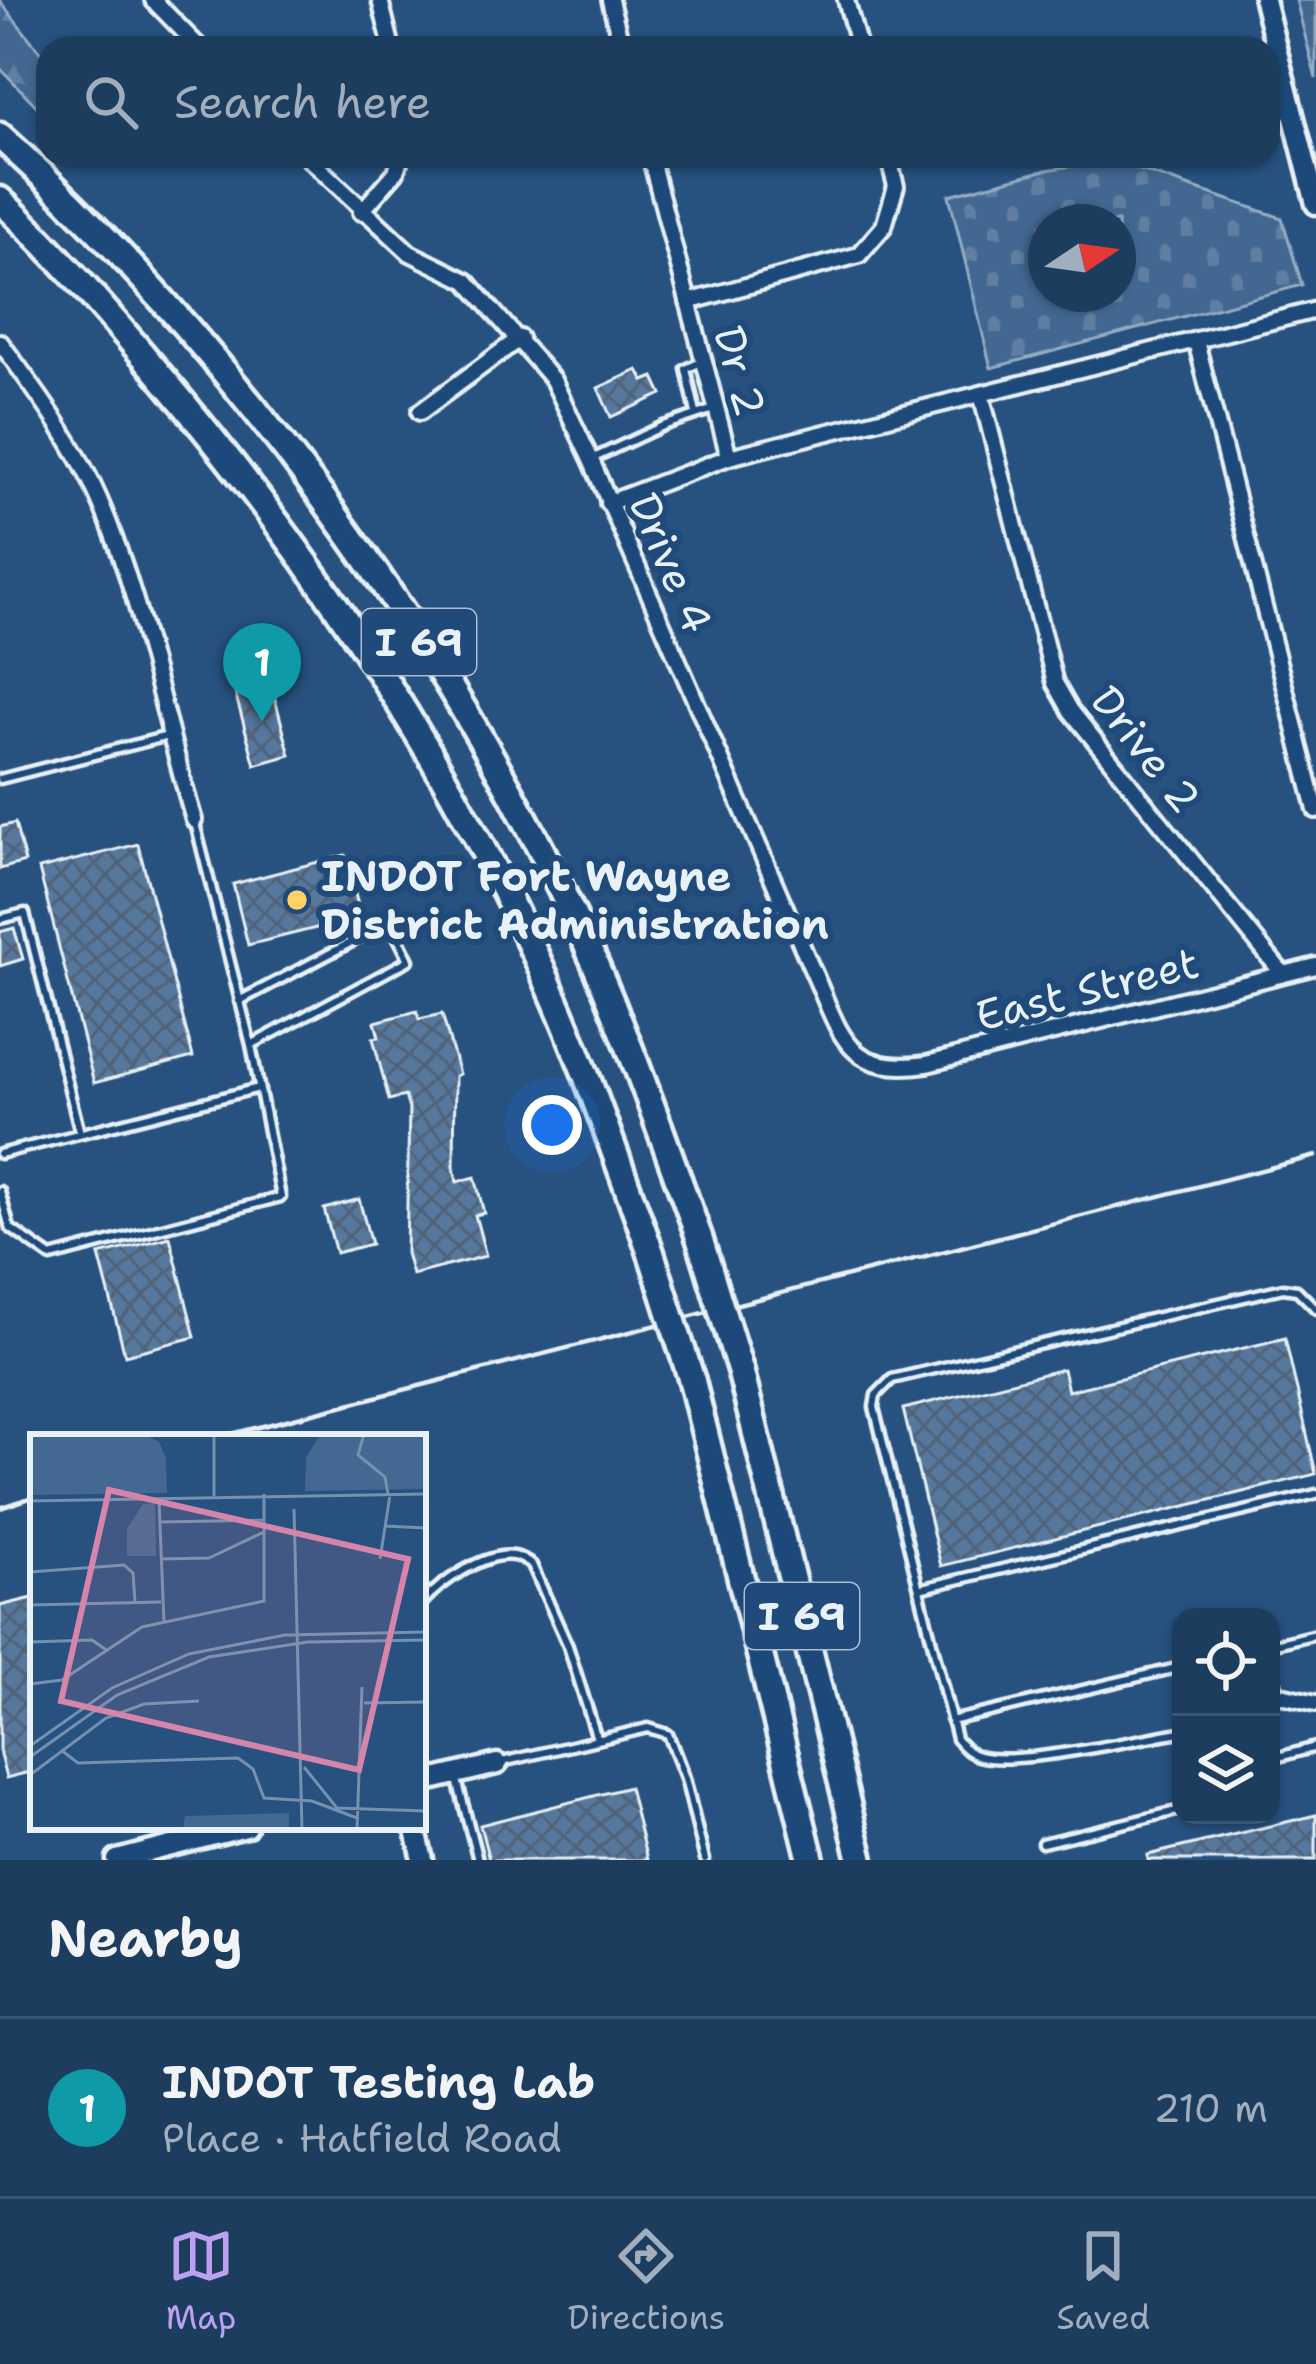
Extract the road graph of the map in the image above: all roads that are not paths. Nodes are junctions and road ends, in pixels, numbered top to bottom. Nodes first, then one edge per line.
1 (153, 0) edge
2 (380, 0) edge
3 (610, 0) edge
4 (846, 0) edge
5 (1264, 0) edge
6 (188, 36) edge
7 (389, 36) edge
8 (619, 36) edge
9 (856, 36) edge
10 (1273, 36) edge
11 (1280, 63) edge
12 (0, 136) edge
13 (318, 168) edge
14 (397, 168) edge
15 (653, 168) edge
16 (891, 168) edge
17 (0, 200) edge
18 (1316, 204) edge
19 (361, 212) junction
20 (688, 302) junction
21 (1316, 310) edge
22 (520, 338) junction
23 (1196, 341) junction
24 (0, 342) edge
25 (701, 362) junction
26 (981, 394) junction
27 (714, 409) junction
28 (420, 412) dead end
29 (697, 413) junction
30 (729, 457) junction
31 (591, 460) junction
32 (608, 503) junction
33 (172, 735) junction
34 (0, 779) edge
35 (1316, 810) edge
36 (194, 820) joint
37 (0, 919) edge
38 (1316, 966) edge
39 (1283, 974) junction
40 (239, 1001) junction
41 (251, 1045) junction
42 (872, 1065) joint
43 (260, 1088) junction
44 (80, 1133) junction
45 (0, 1154) edge
46 (0, 1190) edge
47 (1316, 1309) edge
48 (1316, 1494) edge
49 (919, 1588) junction
50 (426, 1600) edge
51 (1316, 1634) edge
52 (1280, 1643) edge
53 (1172, 1669) edge
54 (1280, 1700) edge
55 (1316, 1703) edge
56 (951, 1721) junction
57 (1172, 1733) edge
58 (598, 1739) junction
59 (1316, 1747) edge
60 (1280, 1757) edge
61 (497, 1764) joint
62 (456, 1774) junction
63 (426, 1781) edge
64 (1172, 1812) edge
65 (235, 1830) edge
66 (416, 1830) edge
67 (1042, 1843) dead end
68 (117, 1860) edge
69 (423, 1860) edge
70 (478, 1860) edge
71 (705, 1860) edge
72 (811, 1860) edge
73 (861, 1860) edge

1 - 6 street
2 - 7 street
3 - 8 street
4 - 9 street
5 - 10 street
11 - 18 street
12 - 73 highway, I 69, bridge
13 - 19 street, Drive 4
14 - 19 street
15 - 20 street, Dr 2
16 - 20 street
17 - 72 highway, I 69, bridge
19 - 22 street, Drive 4
20 - 25 street, Dr 2
21 - 23 street
22 - 28 street
22 - 31 street, Drive 4
23 - 26 street
23 - 35 street
24 - 33 street
25 - 27 street, Dr 2
25 - 29 lane
26 - 30 street
26 - 39 street, Drive 2
27 - 29 lane
27 - 30 street, Dr 2
29 - 31 lane
30 - 32 street
31 - 32 street, Drive 4
32 - 42 street, Drive 4
33 - 34 lane
33 - 36 street
36 - 40 lane
37 - 44 lane
38 - 39 street, East Street
39 - 42 street, East Street
40 - 41 lane
40 - 41 lane
41 - 43 lane
43 - 44 lane
43 - 46 lane
44 - 45 lane
47 - 49 lane
48 - 49 lane
49 - 56 lane
50 - 58 lane
51 - 52 lane
53 - 56 lane
54 - 55 street
56 - 57 lane
58 - 61 lane
58 - 71 lane
59 - 60 lane
61 - 62 street
62 - 63 street
62 - 70 lane
64 - 67 lane
65 - 68 street
66 - 69 street

